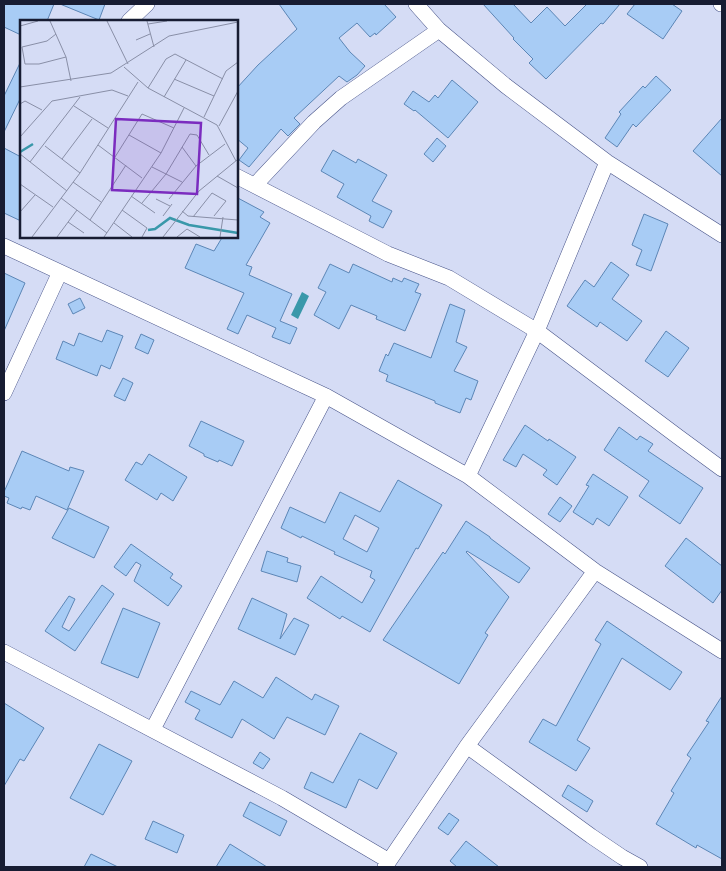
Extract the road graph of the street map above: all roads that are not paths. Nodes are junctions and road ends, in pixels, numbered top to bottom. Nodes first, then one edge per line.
1 (146, 4) edge
2 (416, 4) edge
3 (130, 20) edge
4 (439, 30) junction
5 (607, 162) junction
6 (238, 177) edge
7 (255, 185) junction
8 (722, 235) edge
9 (4, 246) edge
10 (60, 272) junction
11 (537, 331) junction
12 (4, 393) edge
13 (326, 396) junction
14 (722, 469) edge
15 (468, 476) junction
16 (595, 571) junction
17 (722, 651) edge
18 (4, 652) edge
19 (152, 729) junction
20 (467, 746) junction
21 (387, 864) edge
22 (640, 867) edge

1 - 3 street
2 - 4 street
4 - 5 street
4 - 7 street
5 - 8 street
5 - 11 street
6 - 7 street
7 - 11 street
9 - 10 street
10 - 12 street
10 - 13 street
11 - 14 street
11 - 15 street
13 - 15 street
13 - 19 street
15 - 16 street
16 - 17 street
16 - 20 street
18 - 19 street
19 - 21 street
20 - 21 street
20 - 22 street

